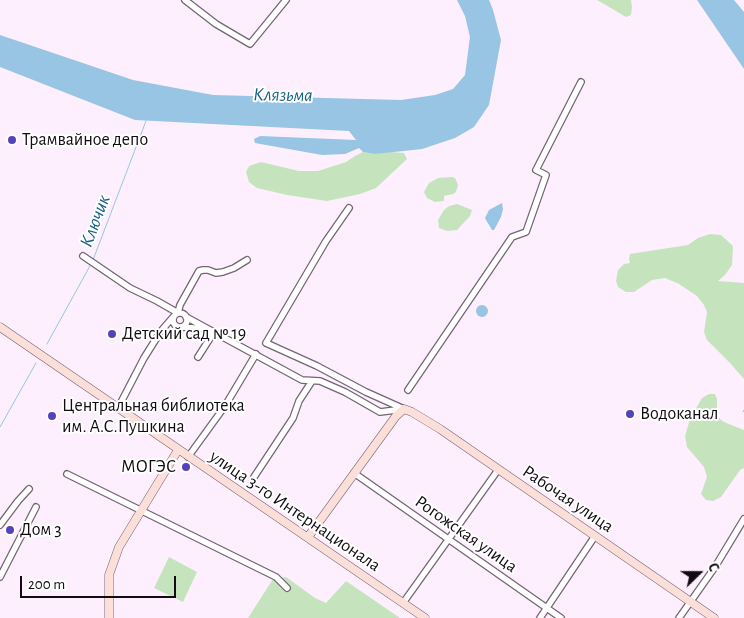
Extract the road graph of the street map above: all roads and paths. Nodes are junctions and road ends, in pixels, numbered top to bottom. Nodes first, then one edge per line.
1 (185, 0) edge
2 (286, 0) edge
3 (581, 82) dead end
4 (348, 208) dead end
5 (83, 256) dead end
6 (247, 260) dead end
7 (176, 315) junction
8 (186, 317) junction
9 (175, 325) junction
10 (165, 326) junction
11 (0, 327) edge
12 (182, 327) junction
13 (212, 330) junction
14 (256, 354) junction
15 (198, 357) dead end
16 (312, 381) junction
17 (408, 390) dead end
18 (118, 408) junction
19 (404, 409) junction
20 (178, 450) junction
21 (188, 457) junction
22 (498, 470) junction
23 (66, 474) dead end
24 (354, 474) junction
25 (254, 476) dead end
26 (29, 489) dead end
27 (36, 507) dead end
28 (140, 511) junction
29 (744, 519) edge
30 (0, 525) edge
31 (595, 536) junction
32 (308, 537) junction
33 (447, 540) junction
34 (0, 577) edge
35 (287, 588) dead end
36 (690, 601) junction
37 (403, 603) junction
38 (546, 608) junction
39 (109, 618) edge
40 (425, 618) edge
41 (540, 618) edge
42 (561, 618) edge
43 (679, 618) edge
44 (714, 618) edge

1 - 2 street
3 - 17 street
4 - 19 street
5 - 7 street
6 - 7 street
7 - 8 street
7 - 9 street
7 - 10 street
8 - 12 street
8 - 13 street
9 - 10 street
9 - 12 street
10 - 18 street
11 - 18 main road, улица 3-го Интернационала
12 - 13 street
13 - 14 street
13 - 15 street
14 - 16 street
14 - 21 street
16 - 19 street
16 - 25 street
18 - 20 main road, улица 3-го Интернационала
19 - 22 main road, Рабочая улица
19 - 24 main road
20 - 21 main road, улица 3-го Интернационала
20 - 28 main road
21 - 32 main road, улица 3-го Интернационала
22 - 31 main road, Рабочая улица
22 - 33 street
23 - 28 street
24 - 32 main road
24 - 33 street, Рогожская улица
26 - 30 street
27 - 34 street
28 - 35 street
28 - 39 main road
29 - 36 street
31 - 36 main road, Рабочая улица
31 - 38 street
32 - 37 main road, улица 3-го Интернационала
33 - 37 street
33 - 38 street, Рогожская улица
36 - 43 street
36 - 44 main road, Рабочая улица
37 - 40 main road, улица 3-го Интернационала
38 - 41 street
38 - 42 street, Рогожская улица

